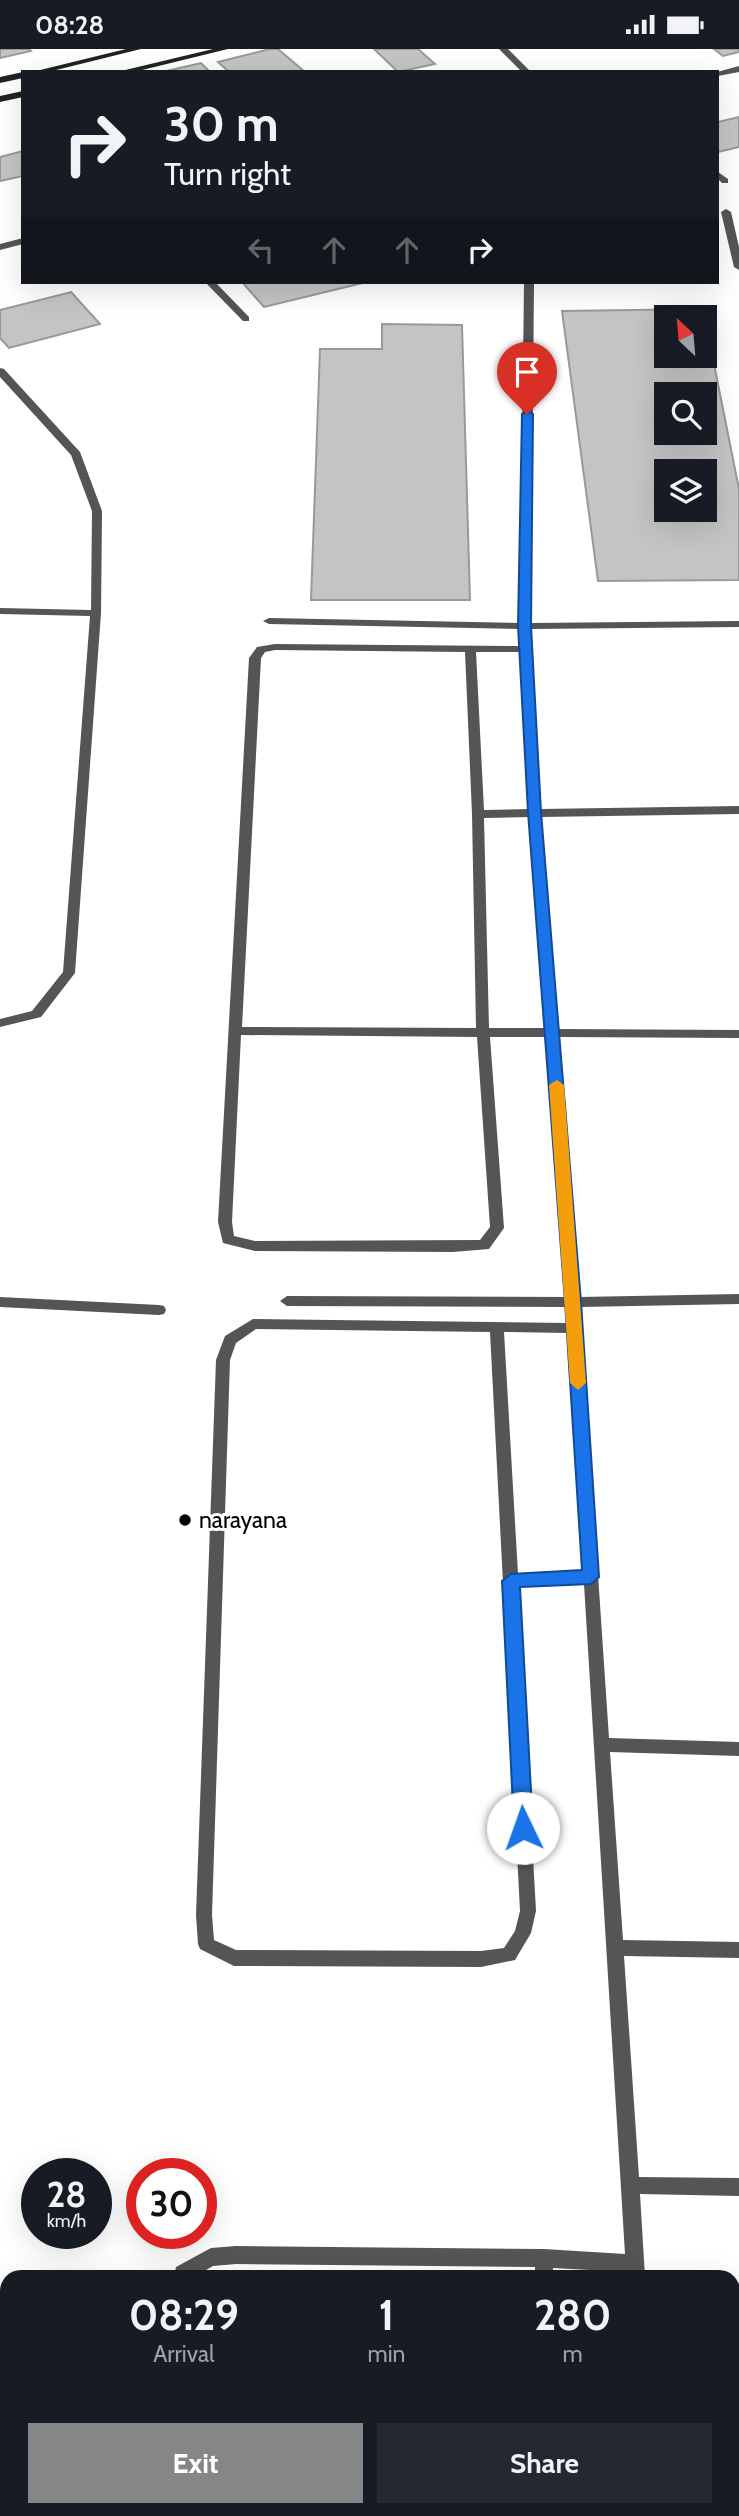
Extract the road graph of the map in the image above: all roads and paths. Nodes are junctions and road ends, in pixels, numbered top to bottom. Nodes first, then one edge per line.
1 (138, 49) edge
2 (224, 49) edge
3 (503, 49) edge
4 (739, 69) edge
5 (45, 70) edge
6 (130, 70) edge
7 (525, 70) edge
8 (719, 74) edge
9 (21, 76) edge
10 (0, 80) edge
11 (21, 94) edge
12 (0, 99) edge
13 (739, 209) edge
14 (722, 213) edge
15 (21, 242) edge
16 (0, 247) edge
17 (739, 267) edge
18 (212, 284) edge
19 (529, 284) edge
20 (246, 319) dead end
21 (0, 371) edge
22 (0, 611) edge
23 (96, 613) junction
24 (269, 621) dead end
25 (739, 624) edge
26 (525, 626) junction
27 (470, 648) junction
28 (526, 649) junction
29 (739, 810) edge
30 (535, 812) junction
31 (478, 814) junction
32 (0, 1023) edge
33 (236, 1031) junction
34 (484, 1033) junction
35 (553, 1033) junction
36 (739, 1034) edge
37 (739, 1299) edge
38 (287, 1301) dead end
39 (0, 1302) edge
40 (573, 1302) junction
41 (159, 1310) dead end
42 (497, 1327) junction
43 (575, 1328) junction
44 (591, 1577) junction
45 (511, 1581) junction
46 (602, 1745) junction
47 (739, 1749) edge
48 (615, 1948) junction
49 (739, 1950) edge
50 (630, 2185) junction
51 (739, 2187) edge
52 (544, 2268) edge
53 (188, 2270) edge
54 (605, 2270) edge
55 (636, 2270) edge

1 - 5 street
2 - 6 street
3 - 7 street
4 - 8 street
9 - 10 street
11 - 12 street
13 - 14 street
14 - 17 street
15 - 16 street
18 - 20 street
19 - 26 street
21 - 23 street
22 - 23 street
23 - 32 street
24 - 26 street
25 - 26 street
26 - 28 street
27 - 28 street
27 - 31 street
27 - 33 street
28 - 30 street
29 - 30 street
30 - 31 street
30 - 35 street
31 - 34 street
33 - 34 street
33 - 34 street
34 - 35 street
35 - 36 street
35 - 40 street
37 - 40 street
38 - 40 street
39 - 41 street
40 - 43 street
42 - 43 street
42 - 45 street
42 - 45 street
43 - 44 street
44 - 45 street
44 - 46 street
46 - 47 street
46 - 48 street
48 - 49 street
48 - 50 street
50 - 51 street
50 - 55 street
52 - 53 street
52 - 54 street

